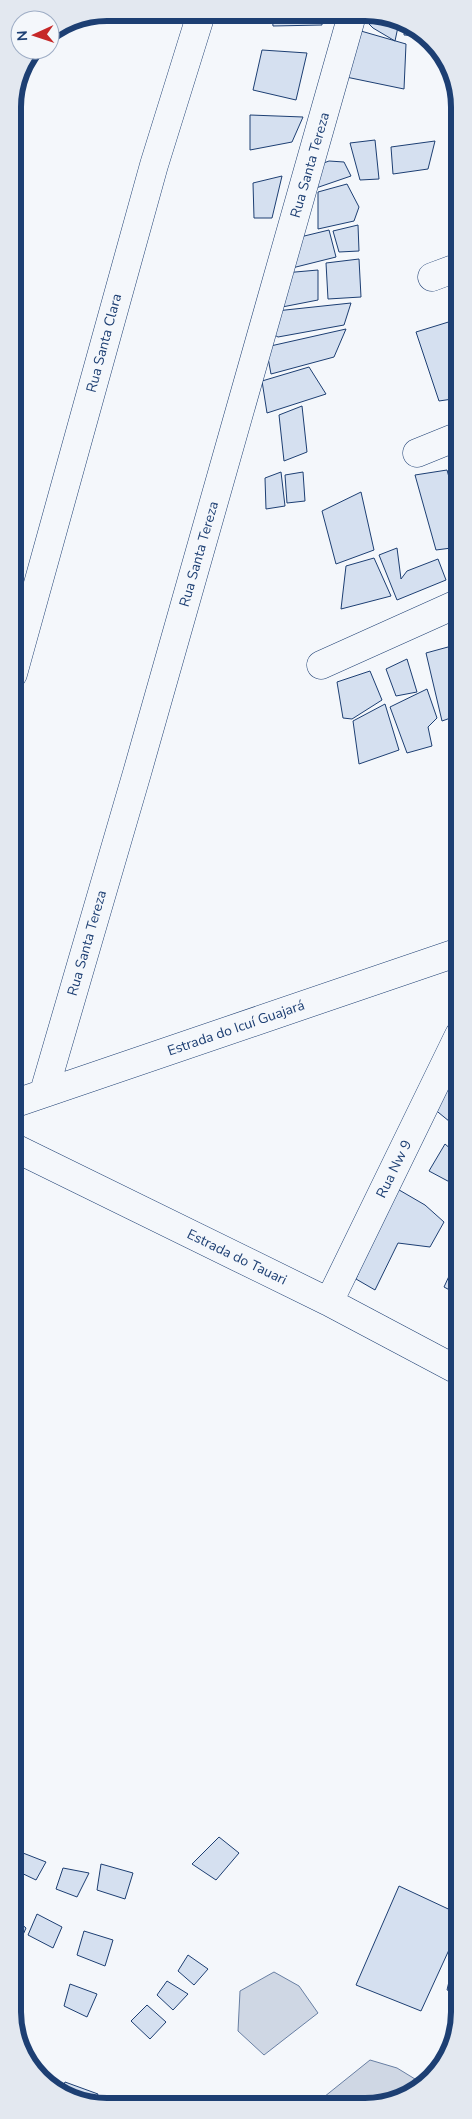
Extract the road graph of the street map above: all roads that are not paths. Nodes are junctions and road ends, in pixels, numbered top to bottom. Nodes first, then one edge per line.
1 (199, 21) edge
2 (350, 21) edge
3 (451, 270) edge
4 (432, 277) dead end
5 (451, 439) edge
6 (416, 453) dead end
7 (451, 607) edge
8 (21, 645) edge
9 (321, 664) dead end
10 (451, 955) edge
11 (451, 1051) edge
12 (44, 1092) junction
13 (21, 1101) edge
14 (21, 1151) edge
15 (329, 1302) junction
16 (451, 1367) edge

1 - 8 street, Rua Santa Clara
2 - 12 street, Rua Santa Tereza
3 - 4 street
5 - 6 street
7 - 9 street
10 - 12 street, Estrada do Icuí Guajará
11 - 15 street, Rua Nw 9
12 - 13 street, Estrada do Icuí Guajará
14 - 15 street, Estrada do Tauari
15 - 16 street, Estrada do Tauari

